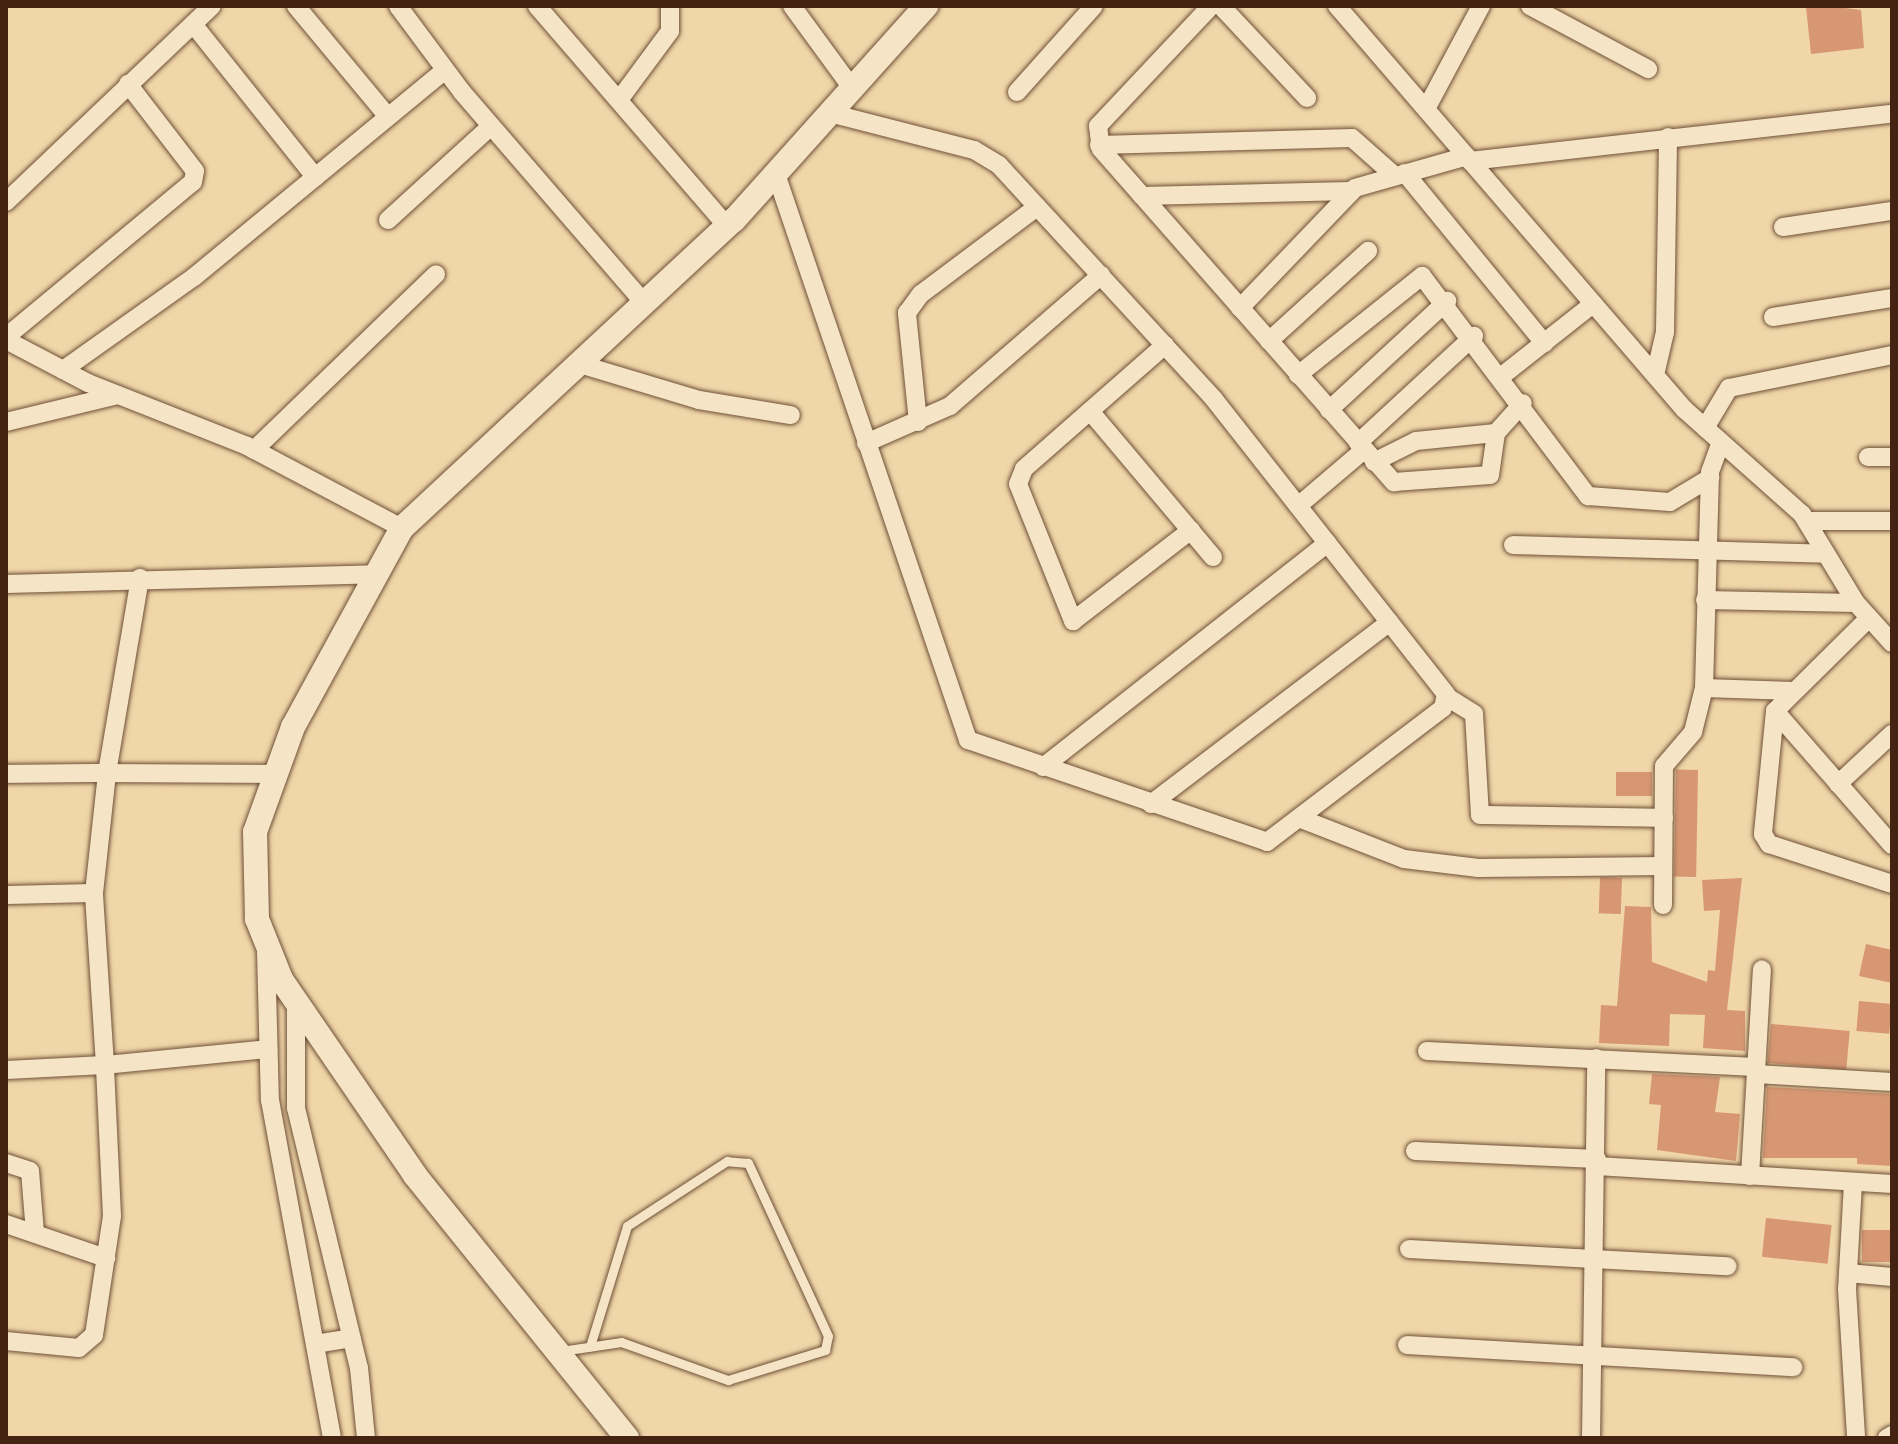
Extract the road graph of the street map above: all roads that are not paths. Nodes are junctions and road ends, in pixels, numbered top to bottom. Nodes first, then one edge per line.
1 (212, 6) edge
2 (296, 6) edge
3 (398, 6) edge
4 (537, 6) edge
5 (670, 6) edge
6 (792, 6) edge
7 (926, 6) edge
8 (1094, 6) edge
9 (1211, 6) edge
10 (1221, 6) edge
11 (1337, 6) edge
12 (1481, 6) edge
13 (1530, 6) edge
14 (193, 24) junction
15 (1648, 69) dead end
16 (445, 70) junction
17 (128, 84) junction
18 (852, 88) junction
19 (1017, 92) dead end
20 (1307, 98) dead end
21 (619, 100) junction
22 (1426, 109) junction
23 (830, 113) junction
24 (1892, 114) edge
25 (388, 117) junction
26 (491, 126) junction
27 (1668, 137) junction
28 (1099, 145) junction
29 (1469, 159) junction
30 (776, 174) junction
31 (1400, 175) junction
32 (315, 177) junction
33 (1350, 191) junction
34 (1142, 196) junction
35 (6, 202) edge
36 (1037, 207) junction
37 (1892, 211) edge
38 (388, 220) dead end
39 (727, 226) junction
40 (1783, 227) dead end
41 (1368, 251) dead end
42 (436, 274) dead end
43 (1101, 275) junction
44 (1892, 298) edge
45 (1447, 301) junction
46 (643, 302) junction
47 (1593, 304) junction
48 (1240, 308) junction
49 (1773, 317) dead end
50 (1474, 336) junction
51 (6, 338) edge
52 (1269, 341) junction
53 (1544, 343) junction
54 (1165, 345) junction
55 (1892, 355) edge
56 (576, 363) junction
57 (63, 370) junction
58 (1298, 375) junction
59 (1503, 375) junction
60 (1655, 375) junction
61 (118, 395) junction
62 (1523, 403) junction
63 (1329, 410) junction
64 (1090, 411) junction
65 (791, 415) dead end
66 (6, 422) edge
67 (918, 422) junction
68 (1705, 428) junction
69 (1496, 433) junction
70 (1721, 442) junction
71 (866, 443) junction
72 (254, 450) junction
73 (1365, 452) junction
74 (1868, 457) dead end
75 (1892, 457) edge
76 (1710, 478) junction
77 (1298, 506) junction
78 (1807, 521) junction
79 (1892, 521) edge
80 (402, 528) junction
81 (1191, 530) junction
82 (1328, 543) junction
83 (1513, 545) dead end
84 (1709, 550) junction
85 (1826, 554) junction
86 (1213, 557) dead end
87 (376, 574) junction
88 (140, 578) junction
89 (6, 584) edge
90 (1705, 600) junction
91 (1856, 603) junction
92 (1869, 618) junction
93 (1390, 622) junction
94 (1892, 643) edge
95 (1704, 688) junction
96 (1793, 691) junction
97 (1447, 697) junction
98 (1775, 711) junction
99 (1892, 734) edge
100 (1043, 767) junction
101 (107, 773) junction
102 (6, 774) edge
103 (276, 774) junction
104 (1838, 784) junction
105 (1151, 804) junction
106 (1664, 818) junction
107 (1304, 820) junction
108 (1892, 845) edge
109 (1663, 866) junction
110 (1892, 884) edge
111 (94, 893) junction
112 (6, 895) edge
113 (1663, 905) dead end
114 (266, 942) junction
115 (1762, 969) dead end
116 (296, 1002) junction
117 (268, 1049) junction
118 (1427, 1051) dead end
119 (1596, 1058) junction
120 (105, 1065) junction
121 (6, 1070) edge
122 (1756, 1070) junction
123 (1892, 1082) edge
124 (1415, 1151) dead end
125 (1597, 1162) junction
126 (6, 1163) edge
127 (1750, 1176) junction
128 (1853, 1183) junction
129 (1892, 1184) edge
130 (6, 1224) edge
131 (35, 1233) junction
132 (1409, 1249) dead end
133 (106, 1258) junction
134 (1595, 1260) junction
135 (1728, 1266) dead end
136 (1848, 1273) junction
137 (1892, 1277) edge
138 (352, 1338) junction
139 (6, 1341) edge
140 (315, 1344) junction
141 (1407, 1345) dead end
142 (590, 1346) junction
143 (553, 1352) junction
144 (1592, 1356) junction
145 (1793, 1367) dead end
146 (332, 1438) edge
147 (366, 1438) edge
148 (627, 1438) edge
149 (1591, 1438) edge
150 (1856, 1438) edge

1 - 14 street
2 - 25 street
3 - 16 street
4 - 21 street
5 - 21 street
6 - 18 street
7 - 18 street
8 - 19 street
9 - 28 street
10 - 20 street
11 - 22 street
12 - 22 street
13 - 15 street
14 - 17 street
14 - 32 street
16 - 25 street
16 - 26 street
17 - 35 street
17 - 51 street
18 - 23 street
21 - 39 street
22 - 29 street
23 - 30 street
23 - 36 street
24 - 27 street
25 - 32 street
26 - 38 street
26 - 46 street
27 - 29 street
27 - 60 street
28 - 31 street
28 - 34 street
29 - 31 street
29 - 47 street
30 - 39 street
30 - 71 street
31 - 33 street
31 - 53 street
32 - 57 street
33 - 34 street
33 - 48 street
34 - 48 street
36 - 43 street
36 - 67 street
37 - 40 street
39 - 46 street
41 - 52 street
42 - 72 street
43 - 54 street
43 - 67 street
44 - 49 street
45 - 50 street
45 - 58 street
45 - 63 street
46 - 56 street
47 - 53 street
47 - 60 street
48 - 52 street
50 - 59 street
50 - 73 street
51 - 57 street
52 - 58 street
53 - 59 street
54 - 64 street
54 - 77 street
55 - 68 street
56 - 65 street
56 - 80 street
57 - 61 street
58 - 63 street
59 - 62 street
60 - 68 street
61 - 66 street
61 - 72 street
62 - 69 street
62 - 76 street
63 - 73 street
64 - 81 street
64 - 81 street
67 - 71 street
68 - 70 street
69 - 73 street
69 - 73 street
70 - 76 street
70 - 78 street
71 - 100 street
72 - 80 street
73 - 77 street
74 - 75 street
76 - 84 street
77 - 82 street
78 - 79 street
78 - 85 street
80 - 87 street
81 - 86 street
82 - 93 street
82 - 100 street
83 - 84 street
84 - 85 street
84 - 90 street
85 - 91 street
87 - 88 street
87 - 103 street
88 - 89 street
88 - 101 street
90 - 91 street
90 - 95 street
91 - 92 street
92 - 94 street
92 - 96 street
93 - 97 street
93 - 105 street
95 - 96 street
95 - 106 street
96 - 98 street
97 - 106 street
97 - 107 street
98 - 104 street
98 - 110 street
99 - 104 street
100 - 105 street
101 - 102 street
101 - 103 street
101 - 111 street
103 - 114 street
104 - 108 street
105 - 107 street
106 - 109 street
107 - 109 street
109 - 113 street
111 - 112 street
111 - 120 street
114 - 116 street
114 - 117 street
115 - 122 street
116 - 138 street
116 - 143 street
117 - 120 street
117 - 140 street
118 - 119 street
119 - 122 street
119 - 125 street
120 - 121 street
120 - 133 street
122 - 123 street
122 - 127 street
124 - 125 street
125 - 127 street
125 - 134 street
126 - 131 street
127 - 128 street
128 - 129 street
128 - 136 street
130 - 131 street
131 - 133 street
132 - 134 street
133 - 139 street
134 - 135 street
134 - 144 street
136 - 137 street
136 - 150 street
138 - 140 street
138 - 147 street
140 - 146 street
141 - 144 street
142 - 142 lane
142 - 143 lane
143 - 148 street
144 - 145 street
144 - 149 street

